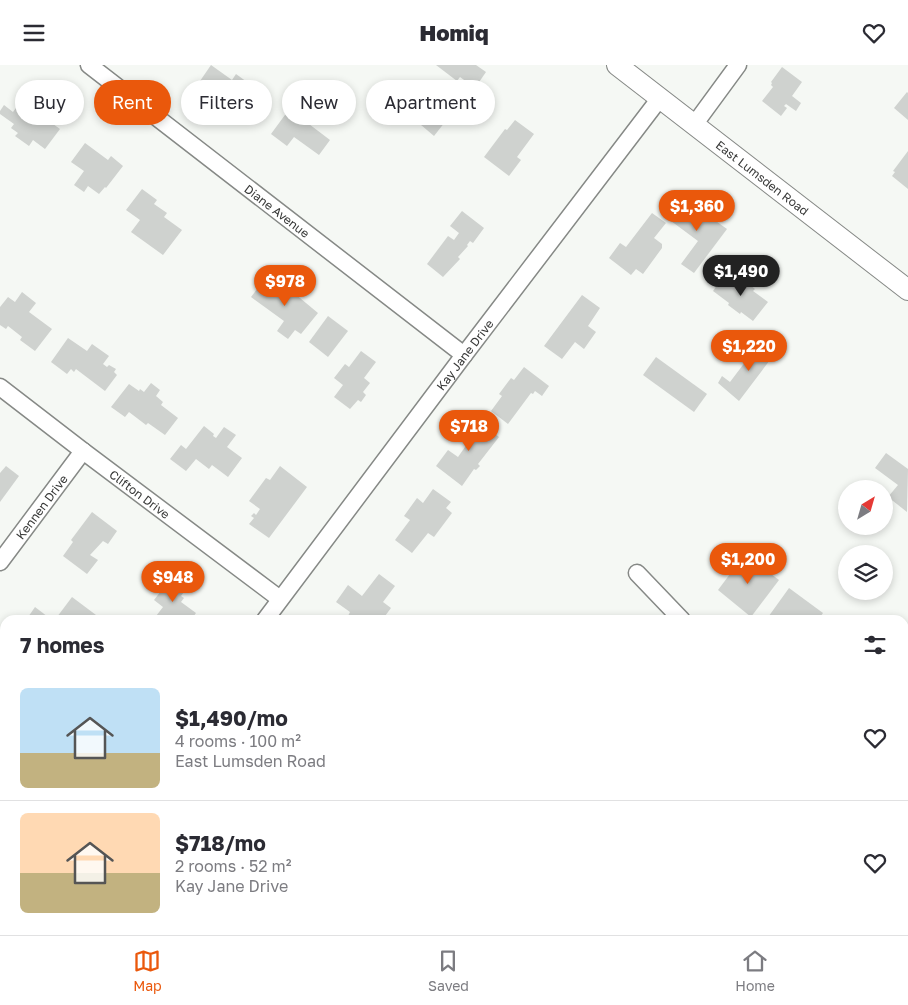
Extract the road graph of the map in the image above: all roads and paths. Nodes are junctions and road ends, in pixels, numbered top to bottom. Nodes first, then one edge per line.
1 (89, 65) edge
2 (616, 65) edge
3 (738, 65) edge
4 (660, 98) junction
5 (694, 125) junction
6 (907, 286) edge
7 (464, 355) junction
8 (0, 387) edge
9 (83, 451) junction
10 (0, 562) edge
11 (637, 573) dead end
12 (280, 599) junction
13 (269, 615) edge
14 (677, 615) edge

1 - 7 street, Diane Avenue
2 - 4 street, East Lumsden Road
3 - 5 street
4 - 5 street, East Lumsden Road
4 - 7 street, Kay Jane Drive
5 - 6 street, East Lumsden Road
7 - 12 street, Kay Jane Drive
8 - 9 street, Clifton Drive
9 - 10 street, Kennen Drive
9 - 12 street, Clifton Drive
11 - 14 street
12 - 13 street, Kay Jane Drive

